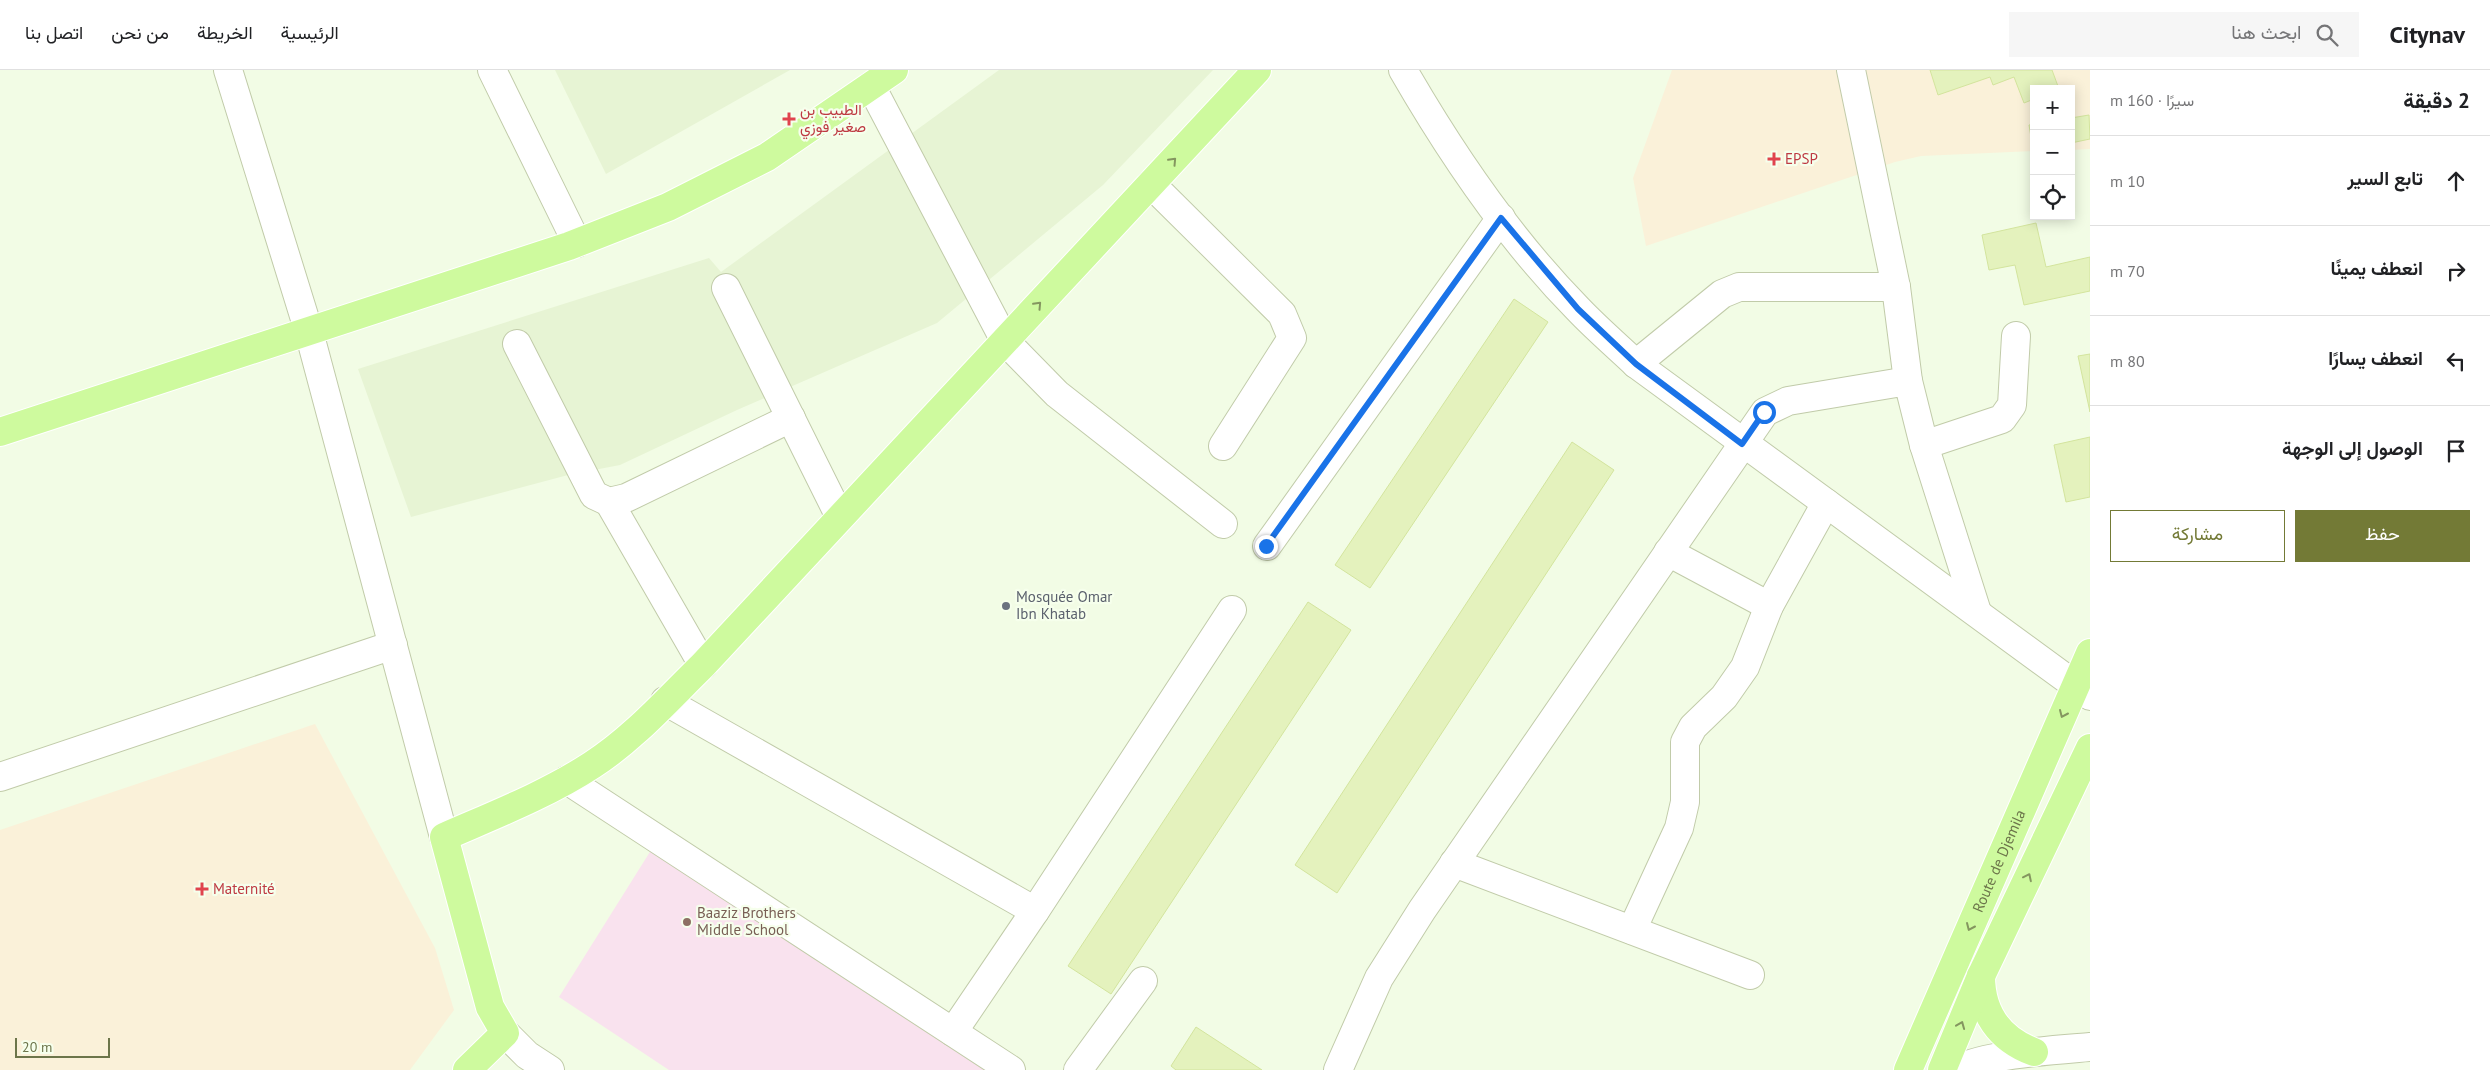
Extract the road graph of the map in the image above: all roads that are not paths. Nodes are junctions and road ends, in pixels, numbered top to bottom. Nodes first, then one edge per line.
1 (228, 70) edge
2 (492, 70) edge
3 (894, 70) edge
4 (1257, 70) edge
5 (1403, 70) edge
6 (1851, 70) edge
7 (871, 86) junction
8 (1151, 184) junction
9 (1501, 218) junction
10 (577, 243) junction
11 (1896, 287) junction
12 (726, 288) dead end
13 (309, 332) junction
14 (2016, 336) dead end
15 (1005, 341) junction
16 (517, 344) dead end
17 (1636, 364) junction
18 (1908, 381) junction
19 (791, 418) junction
20 (0, 432) edge
21 (1742, 444) junction
22 (1924, 445) junction
23 (1223, 446) dead end
24 (609, 502) junction
25 (1826, 503) junction
26 (840, 517) junction
27 (1223, 524) dead end
28 (1266, 546) dead end
29 (1668, 552) junction
30 (1769, 606) junction
31 (1232, 610) dead end
32 (1977, 612) junction
33 (393, 645) junction
34 (2090, 654) edge
35 (703, 665) junction
36 (2083, 691) edge
37 (666, 702) junction
38 (2090, 748) edge
39 (0, 777) edge
40 (567, 780) junction
41 (444, 836) junction
42 (1454, 864) junction
43 (1035, 911) junction
44 (1632, 930) junction
45 (1750, 974) dead end
46 (1981, 976) junction
47 (1143, 981) dead end
48 (954, 1032) junction
49 (505, 1033) junction
50 (2090, 1047) edge
51 (2034, 1052) junction
52 (1915, 1066) edge
53 (467, 1070) edge
54 (550, 1070) edge
55 (1010, 1070) edge
56 (1078, 1070) edge
57 (1338, 1070) edge
58 (1942, 1070) edge
59 (1956, 1070) edge

1 - 13 street
2 - 10 street
3 - 7 main road
8 -> 4 main road
5 - 9 street
6 - 11 street
7 - 10 main road
7 - 15 street
15 -> 8 main road
8 - 23 street
9 - 17 street
9 - 28 street
10 - 13 main road
11 - 17 street
11 - 18 street
12 - 19 street
13 - 20 main road
13 - 33 street
14 - 22 street
15 - 26 main road
15 - 27 street
16 - 24 street
17 - 21 street
18 - 21 street
18 - 22 street
19 - 24 street
19 - 26 street
21 - 25 street
21 - 29 street
22 - 32 street
24 - 35 street
25 - 30 street
25 - 32 street
26 - 35 main road
29 - 30 street
29 - 42 street
30 - 44 street
31 - 43 street
32 - 36 street
33 - 39 street
33 - 41 street
34 - 36 main road, Route de Djemila
35 - 37 main road
36 -> 52 main road, Route de Djemila
37 - 40 main road
37 - 43 street
46 -> 38 main road, Route de Djemila
40 - 41 main road
40 - 48 street
41 - 49 main road
42 - 44 street
42 - 57 street
43 - 48 street
44 - 45 street
46 - 51 main road
58 -> 46 main road, Route de Djemila
47 - 56 street
48 - 55 street
49 - 53 main road
49 - 54 street
50 - 51 street
51 - 59 street

